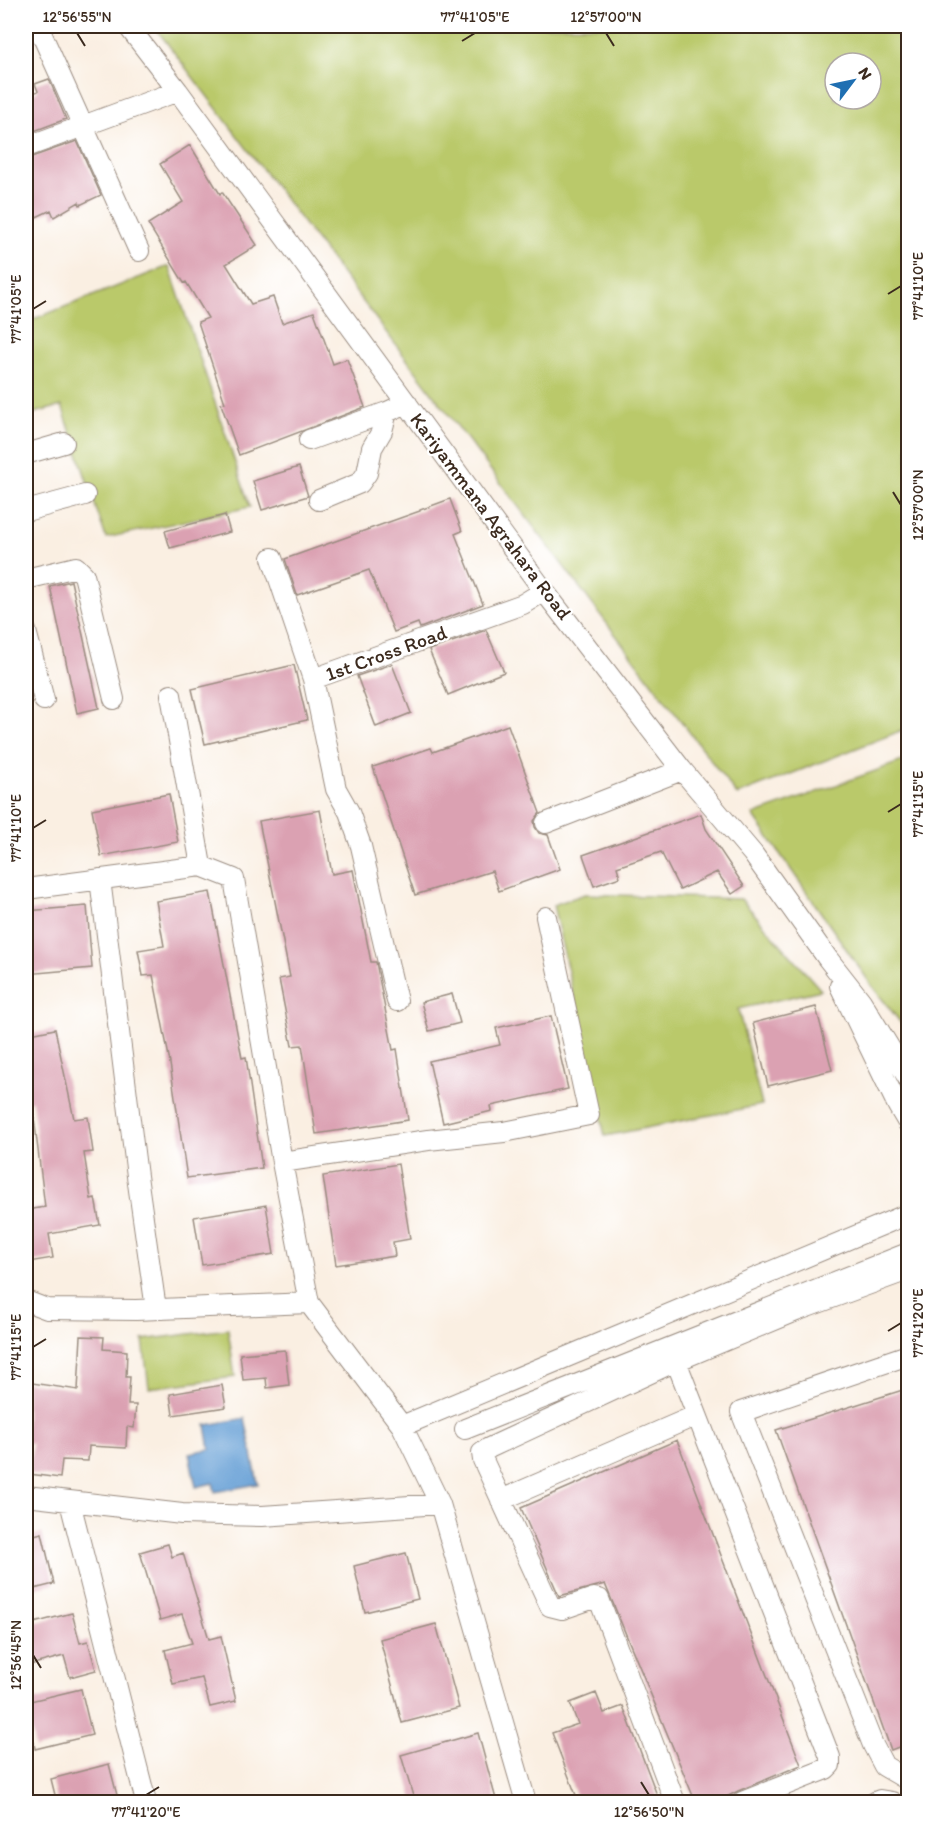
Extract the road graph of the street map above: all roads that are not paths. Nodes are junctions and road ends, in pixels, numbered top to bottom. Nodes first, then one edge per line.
1 (38, 26) edge
2 (128, 26) edge
3 (178, 91) junction
4 (84, 126) junction
5 (26, 147) edge
6 (138, 251) dead end
7 (407, 403) junction
8 (387, 412) junction
9 (309, 440) dead end
10 (64, 443) dead end
11 (26, 454) edge
12 (85, 495) dead end
13 (319, 500) dead end
14 (26, 511) edge
15 (272, 558) dead end
16 (26, 579) edge
17 (544, 591) junction
18 (26, 631) edge
19 (313, 679) junction
20 (171, 694) dead end
21 (114, 699) dead end
22 (44, 700) dead end
23 (682, 770) junction
24 (546, 823) dead end
25 (201, 866) junction
26 (100, 879) junction
27 (26, 889) edge
28 (546, 917) dead end
29 (828, 959) junction
30 (397, 1002) dead end
31 (909, 1078) edge
32 (909, 1123) edge
33 (282, 1162) junction
34 (909, 1214) edge
35 (909, 1253) edge
36 (909, 1270) edge
37 (26, 1301) edge
38 (309, 1303) junction
39 (156, 1309) junction
40 (909, 1355) edge
41 (676, 1361) junction
42 (697, 1415) junction
43 (402, 1426) junction
44 (465, 1429) dead end
45 (26, 1496) edge
46 (501, 1500) junction
47 (70, 1502) junction
48 (440, 1504) junction
49 (909, 1780) edge
50 (146, 1803) edge
51 (526, 1803) edge
52 (675, 1803) edge
53 (742, 1803) edge
54 (875, 1803) edge
55 (892, 1803) edge

1 - 4 street
2 - 3 street, Kariyammana Agrahara Road
3 - 4 street
3 - 7 street, Kariyammana Agrahara Road
4 - 5 street
4 - 6 street
7 - 8 street
7 - 17 street, Kariyammana Agrahara Road
8 - 9 street
8 - 13 street
10 - 11 street
12 - 14 street
15 - 19 street, 1st Cross Road
16 - 21 street
17 - 19 street, 1st Cross Road
17 - 23 street, Kariyammana Agrahara Road
18 - 22 street
19 - 30 street
20 - 25 street
23 - 24 street
23 - 29 street, Kariyammana Agrahara Road
25 - 26 street
25 - 33 street
26 - 27 street
26 - 39 street
28 - 33 street
29 - 31 street, Kariyammana Agrahara Road
29 - 32 street
33 - 38 street
34 - 43 street
35 - 44 street
36 - 41 street
37 - 39 street
38 - 39 street
38 - 43 street
40 - 49 street
41 - 42 street
41 - 46 street
42 - 46 street
42 - 53 street
43 - 48 street
45 - 47 street
46 - 52 street
47 - 48 street
47 - 50 street
48 - 51 street
54 - 55 street

